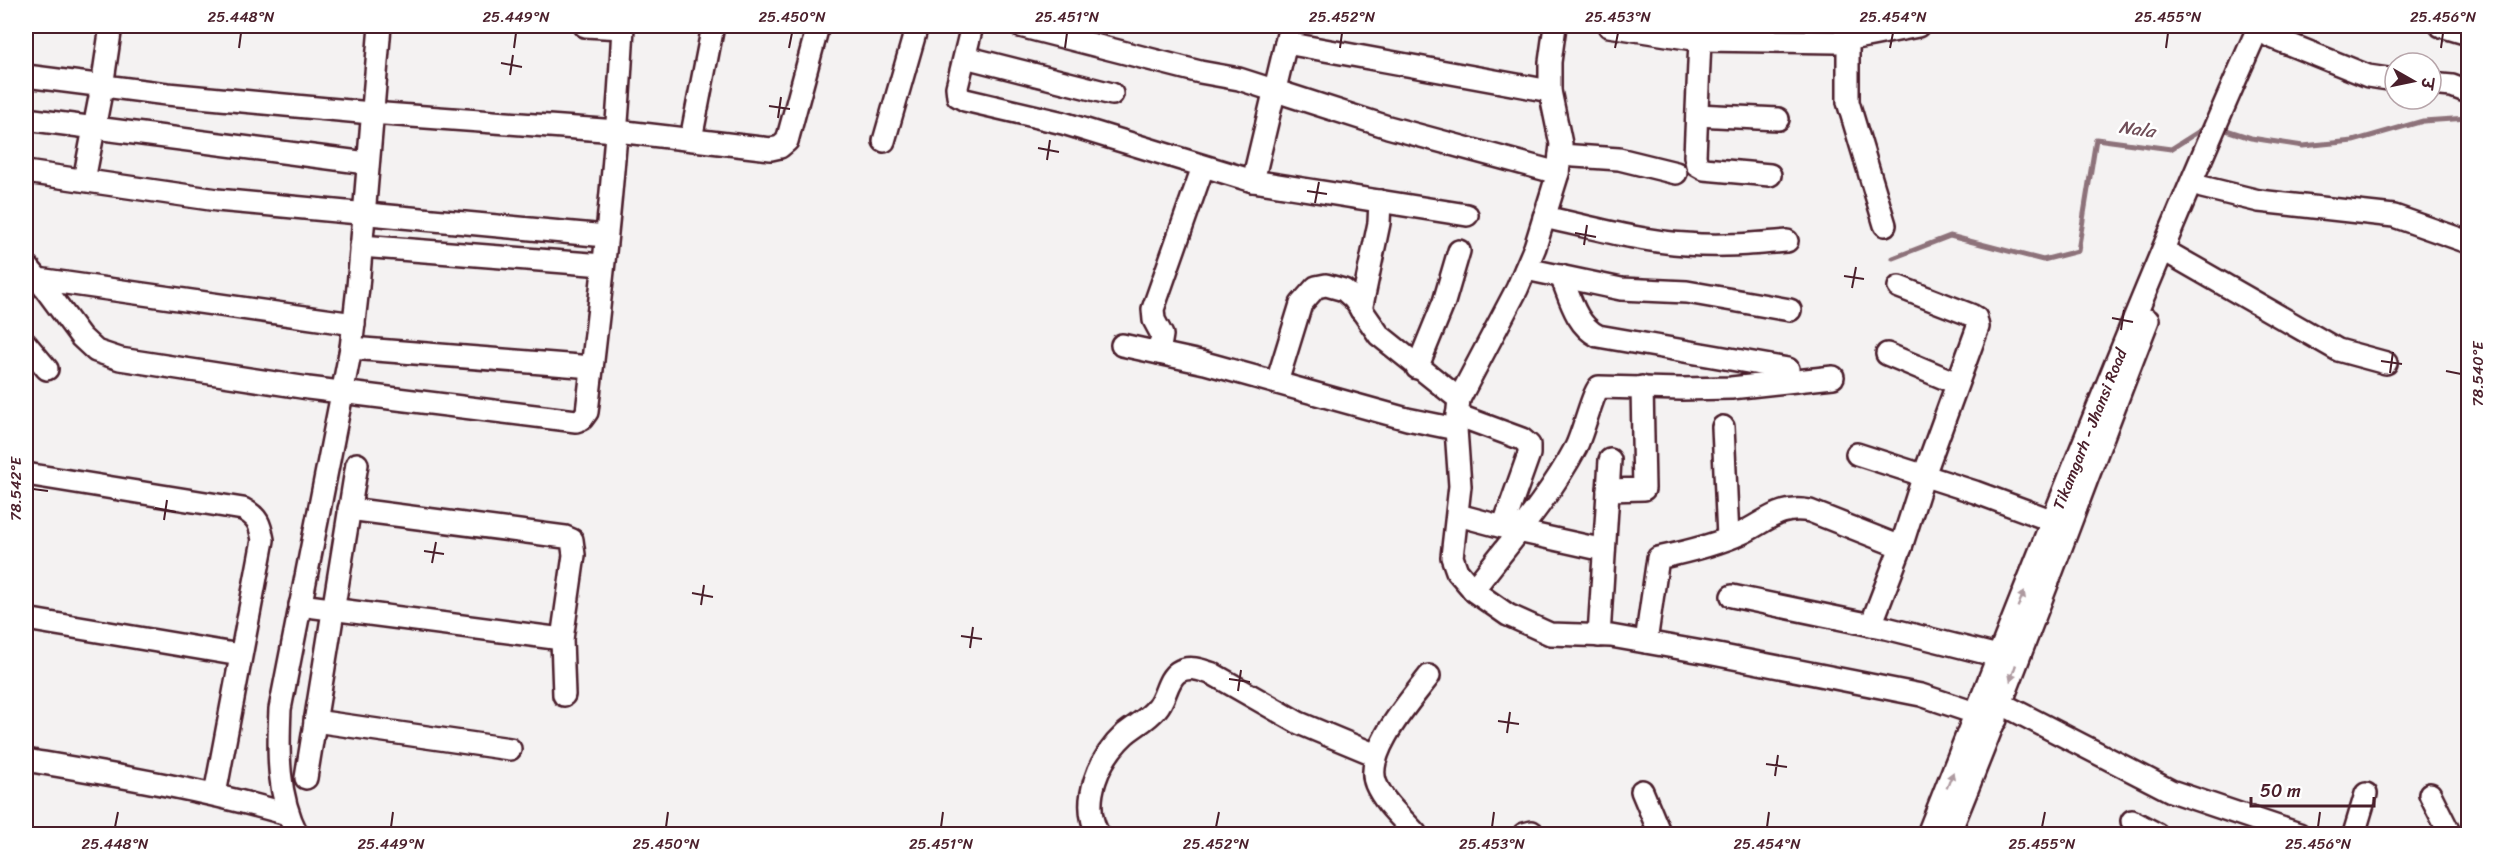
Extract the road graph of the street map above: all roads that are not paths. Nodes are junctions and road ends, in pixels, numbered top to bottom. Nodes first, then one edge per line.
1 (111, 26) edge
2 (380, 26) edge
3 (585, 26) edge
4 (713, 26) edge
5 (818, 26) edge
6 (917, 26) edge
7 (972, 26) edge
8 (1020, 26) edge
9 (1555, 26) edge
10 (1615, 26) edge
11 (1917, 26) edge
12 (2441, 26) edge
13 (623, 27) edge
14 (2267, 29) edge
15 (1288, 34) edge
16 (1820, 34) edge
17 (2469, 34) edge
18 (1848, 39) junction
19 (1700, 40) junction
20 (965, 57) junction
21 (26, 76) edge
22 (2383, 78) edge
23 (2443, 85) edge
24 (102, 87) junction
25 (1275, 89) junction
26 (1550, 92) junction
27 (2469, 92) edge
28 (1112, 94) dead end
29 (371, 113) junction
30 (1697, 115) junction
31 (26, 119) edge
32 (1778, 119) dead end
33 (94, 129) junction
34 (617, 131) junction
35 (692, 139) junction
36 (884, 141) dead end
37 (2211, 149) junction
38 (367, 162) junction
39 (1559, 164) junction
40 (1203, 167) junction
41 (26, 172) edge
42 (1676, 173) dead end
43 (1770, 175) dead end
44 (84, 180) junction
45 (1254, 181) junction
46 (2202, 187) junction
47 (1380, 201) junction
48 (363, 215) junction
49 (1467, 215) dead end
50 (1544, 217) junction
51 (1885, 225) dead end
52 (606, 236) junction
53 (1787, 241) dead end
54 (2469, 242) edge
55 (361, 246) junction
56 (1459, 251) dead end
57 (2174, 256) junction
58 (603, 265) junction
59 (1526, 269) junction
60 (32, 272) edge
61 (1561, 276) junction
62 (1899, 287) dead end
63 (1361, 310) junction
64 (1790, 310) dead end
65 (354, 324) junction
66 (26, 344) edge
67 (1122, 345) dead end
68 (351, 348) junction
69 (1159, 353) junction
70 (1887, 354) dead end
71 (2386, 363) dead end
72 (592, 367) junction
73 (1417, 368) junction
74 (47, 369) dead end
75 (1788, 369) dead end
76 (1833, 377) dead end
77 (1277, 382) junction
78 (1956, 383) junction
79 (1642, 387) junction
80 (344, 391) junction
81 (1457, 415) junction
82 (1723, 427) dead end
83 (1857, 454) dead end
84 (1610, 460) dead end
85 (357, 464) dead end
86 (26, 474) edge
87 (1924, 475) junction
88 (1608, 490) junction
89 (349, 509) junction
90 (1458, 515) junction
91 (2060, 524) junction
92 (1511, 529) junction
93 (1728, 538) junction
94 (1901, 547) junction
95 (1604, 550) junction
96 (1473, 590) junction
97 (1732, 596) dead end
98 (300, 605) junction
99 (333, 609) junction
100 (26, 619) edge
101 (1871, 625) junction
102 (1599, 636) junction
103 (562, 639) junction
104 (1646, 642) junction
105 (240, 655) junction
106 (1998, 656) junction
107 (1429, 676) dead end
108 (564, 695) dead end
109 (1991, 713) junction
110 (315, 721) junction
111 (510, 749) dead end
112 (1376, 755) junction
113 (26, 760) edge
114 (306, 778) dead end
115 (1642, 791) dead end
116 (215, 794) junction
117 (2366, 794) dead end
118 (2430, 794) dead end
119 (287, 814) junction
120 (2132, 821) dead end
121 (297, 834) edge
122 (1098, 834) edge
123 (1416, 834) edge
124 (1524, 834) edge
125 (1533, 834) edge
126 (1660, 834) edge
127 (1928, 834) edge
128 (1949, 834) edge
129 (2157, 834) edge
130 (2299, 834) edge
131 (2354, 834) edge
132 (2450, 834) edge

1 - 24 street
2 - 29 street
3 - 13 street
4 - 35 street
5 - 35 street
6 - 36 street
7 - 20 street
8 - 25 street
9 - 26 street
10 - 19 street
11 - 18 street
12 - 17 street
13 - 34 street
14 - 22 street
14 - 37 street
15 - 25 street
15 - 26 street
16 - 18 street
16 - 19 street
18 - 51 street
19 - 30 street
20 - 28 street
20 - 40 street
21 - 24 street
23 - 27 street
24 - 29 street
24 - 33 street
25 - 39 street
25 - 45 street
26 - 39 street
29 - 34 street
29 - 38 street
30 - 32 street
30 - 43 street
31 - 33 street
33 - 38 street
33 - 44 street
34 - 35 street
34 - 52 street
37 - 46 street
37 - 91 street, Tikamgarh - Jhansi Road
38 - 48 street
39 - 42 street
39 - 50 street
40 - 45 street
40 - 69 street
41 - 44 street
44 - 48 street
45 - 47 street
46 - 54 street
46 - 57 street
47 - 49 street
47 - 63 street
48 - 52 street
48 - 55 street
50 - 53 street
50 - 59 street
52 - 58 street
55 - 58 street
55 - 65 street
56 - 73 street
57 - 71 street
57 - 91 street
58 - 72 street
59 - 61 street
59 - 81 street
60 - 65 street
60 - 80 street
61 - 64 street
61 - 75 street
62 - 78 street
63 - 73 street
63 - 77 street
65 - 68 street
66 - 74 street
67 - 69 street
68 - 72 street
68 - 80 street
69 - 77 street
70 - 78 street
72 - 80 street
73 - 81 street
76 - 79 street
77 - 81 street
78 - 87 street
79 - 88 street
79 - 92 street
80 - 98 street
81 - 90 street
81 - 92 street
82 - 93 street
83 - 87 street
84 - 88 street
85 - 89 street
86 - 105 street
87 - 91 street
87 - 94 street
88 - 95 street
89 - 99 street
89 - 103 street
90 - 92 street
90 - 96 street
106 -> 91 street, Tikamgarh - Jhansi Road
91 -> 109 street
92 - 95 street
92 - 96 street
93 - 94 street
93 - 104 street
94 - 101 street
95 - 102 street
96 - 102 street
97 - 101 street
98 - 99 street
98 - 119 street
99 - 103 street
99 - 110 street
100 - 105 street
101 - 106 street
102 - 104 street
103 - 108 street
104 - 109 street
105 - 116 street
106 - 109 street, Tikamgarh - Jhansi Road
107 - 112 street
127 -> 109 street, Tikamgarh - Jhansi Road
109 - 128 street
109 - 130 street
110 - 111 street
110 - 114 street
112 - 122 street
112 - 123 street
113 - 116 street
115 - 126 street
116 - 119 street
117 - 131 street
118 - 132 street
119 - 121 street
120 - 129 street
124 - 125 street

